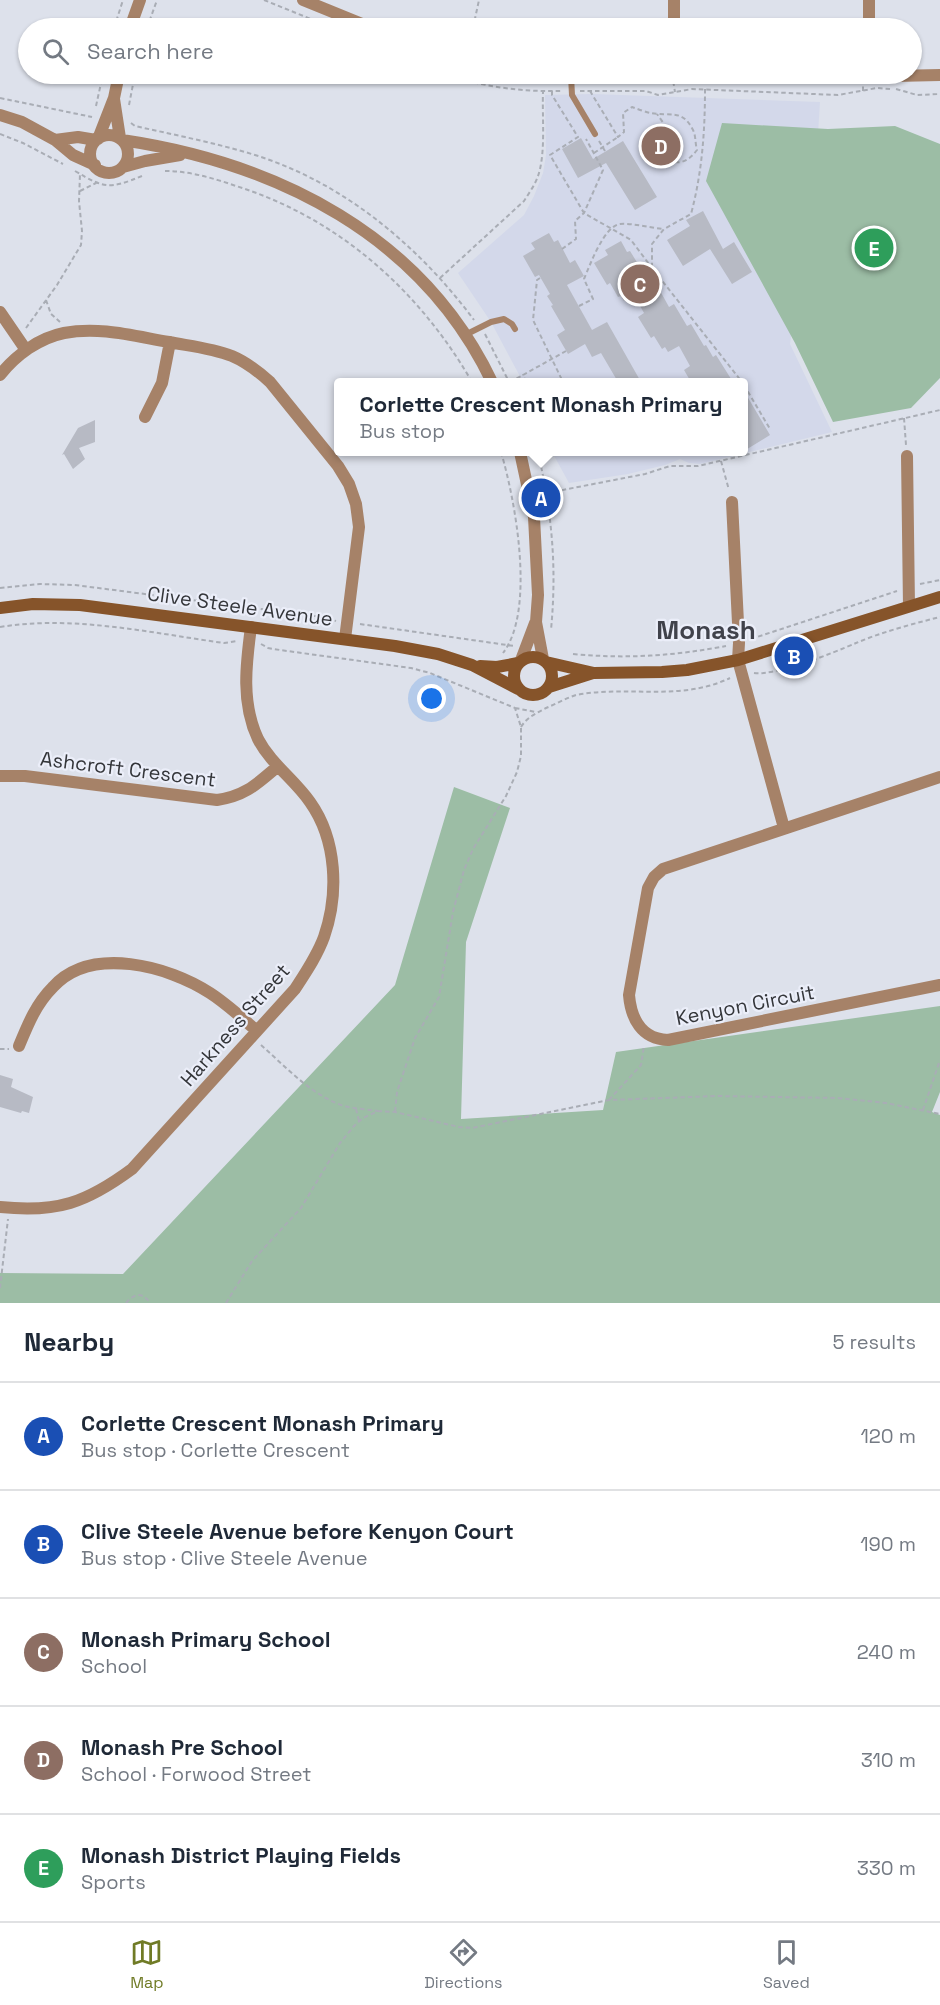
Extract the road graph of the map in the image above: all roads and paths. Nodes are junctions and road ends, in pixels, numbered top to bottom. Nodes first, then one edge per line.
1 (123, 0) edge
2 (140, 0) edge
3 (157, 0) edge
4 (264, 0) edge
5 (303, 0) edge
6 (478, 0) edge
7 (674, 0) edge
8 (869, 0) edge
9 (117, 18) edge
10 (134, 18) edge
11 (151, 18) edge
12 (308, 18) edge
13 (347, 18) edge
14 (475, 18) edge
15 (674, 18) edge
16 (869, 18) edge
17 (922, 75) edge
18 (940, 75) edge
19 (101, 84) edge
20 (117, 84) edge
21 (483, 84) edge
22 (572, 84) edge
23 (673, 84) edge
24 (863, 84) edge
25 (705, 89) junction
26 (572, 91) junction
27 (590, 91) junction
28 (863, 91) junction
29 (543, 92) junction
30 (552, 92) junction
31 (675, 92) junction
32 (940, 94) edge
33 (0, 98) edge
34 (114, 98) junction
35 (96, 107) dead end
36 (657, 114) junction
37 (0, 115) edge
38 (94, 117) dead end
39 (0, 134) edge
40 (595, 134) dead end
41 (578, 137) junction
42 (618, 137) junction
43 (121, 139) junction
44 (55, 140) junction
45 (97, 140) junction
46 (594, 153) junction
47 (188, 154) junction
48 (253, 155) dead end
49 (542, 155) junction
50 (550, 155) junction
51 (256, 162) dead end
52 (276, 163) dead end
53 (95, 165) junction
54 (123, 167) junction
55 (268, 167) dead end
56 (158, 172) dead end
57 (80, 174) junction
58 (150, 174) dead end
59 (96, 183) junction
60 (80, 190) junction
61 (584, 213) junction
62 (611, 228) junction
63 (664, 229) junction
64 (562, 249) dead end
65 (652, 268) junction
66 (540, 278) dead end
67 (428, 288) junction
68 (46, 300) junction
69 (579, 306) dead end
70 (0, 312) edge
71 (58, 327) dead end
72 (515, 329) dead end
73 (464, 335) junction
74 (18, 339) junction
75 (170, 342) junction
76 (26, 350) junction
77 (566, 351) dead end
78 (552, 359) junction
79 (0, 375) edge
80 (523, 375) junction
81 (469, 378) edge
82 (490, 378) edge
83 (517, 378) edge
84 (524, 378) edge
85 (561, 378) edge
86 (738, 378) edge
87 (748, 392) edge
88 (940, 410) edge
89 (145, 417) dead end
90 (904, 418) junction
91 (770, 429) dead end
92 (748, 454) edge
93 (502, 456) edge
94 (524, 456) edge
95 (539, 456) edge
96 (738, 456) edge
97 (907, 456) joint
98 (721, 460) junction
99 (547, 493) junction
100 (732, 502) joint
101 (940, 580) edge
102 (924, 583) dead end
103 (0, 588) edge
104 (900, 590) dead end
105 (940, 597) edge
106 (909, 606) junction
107 (0, 608) edge
108 (940, 617) edge
109 (339, 622) dead end
110 (536, 622) junction
111 (356, 623) dead end
112 (0, 627) edge
113 (251, 627) junction
114 (551, 632) dead end
115 (345, 639) junction
116 (753, 639) dead end
117 (259, 642) dead end
118 (239, 644) dead end
119 (728, 645) dead end
120 (569, 654) dead end
121 (544, 660) junction
122 (738, 660) junction
123 (520, 661) junction
124 (472, 665) junction
125 (752, 672) dead end
126 (594, 673) junction
127 (733, 681) dead end
128 (549, 687) junction
129 (518, 688) junction
130 (515, 708) junction
131 (537, 712) junction
132 (521, 727) junction
133 (277, 767) junction
134 (0, 776) edge
135 (940, 777) edge
136 (784, 828) junction
137 (940, 985) edge
138 (254, 1034) junction
139 (645, 1041) dead end
140 (19, 1046) dead end
141 (940, 1060) edge
142 (609, 1100) junction
143 (356, 1109) junction
144 (923, 1110) junction
145 (378, 1111) junction
146 (395, 1112) junction
147 (940, 1114) edge
148 (359, 1121) junction
149 (4, 1207) edge
150 (0, 1288) edge
151 (126, 1303) edge
152 (150, 1303) edge
153 (226, 1303) edge

1 - 9 path
2 - 10 street
3 - 11 path
4 - 12 path
5 - 13 street
6 - 14 path
7 - 15 street
8 - 16 street
17 - 18 street
19 - 35 path
20 - 34 street
21 - 29 path
22 - 26 lane
23 - 31 path
24 - 28 path
25 - 28 path
25 - 31 path
25 - 63 path
26 - 27 path
26 - 30 path
26 - 40 lane
27 - 31 path
27 - 42 path
28 - 32 path
29 - 30 path
29 - 49 path
30 - 41 path
33 - 38 path
34 - 43 street
34 - 45 street
36 - 36 path
36 - 42 path
37 - 44 street
39 - 57 path
41 - 46 path
41 - 50 path
42 - 46 path
43 - 45 street
43 - 47 street
43 - 54 street
44 - 45 street
44 - 53 street
45 - 53 street
46 - 61 path
47 - 54 street
47 - 67 street
48 - 51 path
49 - 50 path
49 - 67 path
50 - 61 path
52 - 55 path
53 - 54 street
56 - 81 path
57 - 59 path
57 - 60 path
58 - 59 path
59 - 60 path
60 - 68 path
61 - 62 path
61 - 64 path
62 - 63 path
62 - 65 path
62 - 69 path
63 - 65 path
65 - 86 path
66 - 78 path
67 - 73 street
68 - 71 path
68 - 74 path
70 - 74 street
72 - 73 lane
73 - 82 street
74 - 76 street
75 - 76 street
75 - 89 street
75 - 115 street
76 - 79 street
77 - 78 path
78 - 80 path
78 - 85 path
80 - 83 path
80 - 84 path
87 - 91 path
88 - 90 path
90 - 92 path
90 - 97 path
93 - 111 path
94 - 110 street
95 - 99 path
96 - 98 path
97 - 106 street
98 - 99 path
98 - 100 path
99 - 114 path
100 - 122 street
101 - 102 path
103 - 109 path
104 - 116 path
105 - 106 street
106 - 122 street
107 - 113 street, Clive Steele Avenue
108 - 125 path
110 - 121 street
110 - 123 street
112 - 118 path
113 - 115 street, Clive Steele Avenue
113 - 133 street, Harkness Street
115 - 124 street, Clive Steele Avenue
117 - 130 path
119 - 120 path
121 - 123 street
121 - 126 street
121 - 128 street
122 - 126 street
122 - 136 street
123 - 124 street, Clive Steele Avenue
123 - 129 street
124 - 129 street, Clive Steele Avenue
126 - 128 street
127 - 131 path
128 - 129 street
130 - 131 path
130 - 132 path
131 - 132 path
132 - 146 path
133 - 134 street, Ashcroft Crescent
133 - 138 street, Harkness Street
135 - 136 street, Kenyon Circuit
136 - 137 street, Kenyon Circuit
138 - 140 street
138 - 143 path
138 - 149 street, Harkness Street
139 - 142 path
141 - 144 path
142 - 144 path
142 - 146 path
143 - 145 path
143 - 148 path
144 - 147 path
145 - 146 path
145 - 148 path
148 - 153 path
149 - 150 path
151 - 152 path

